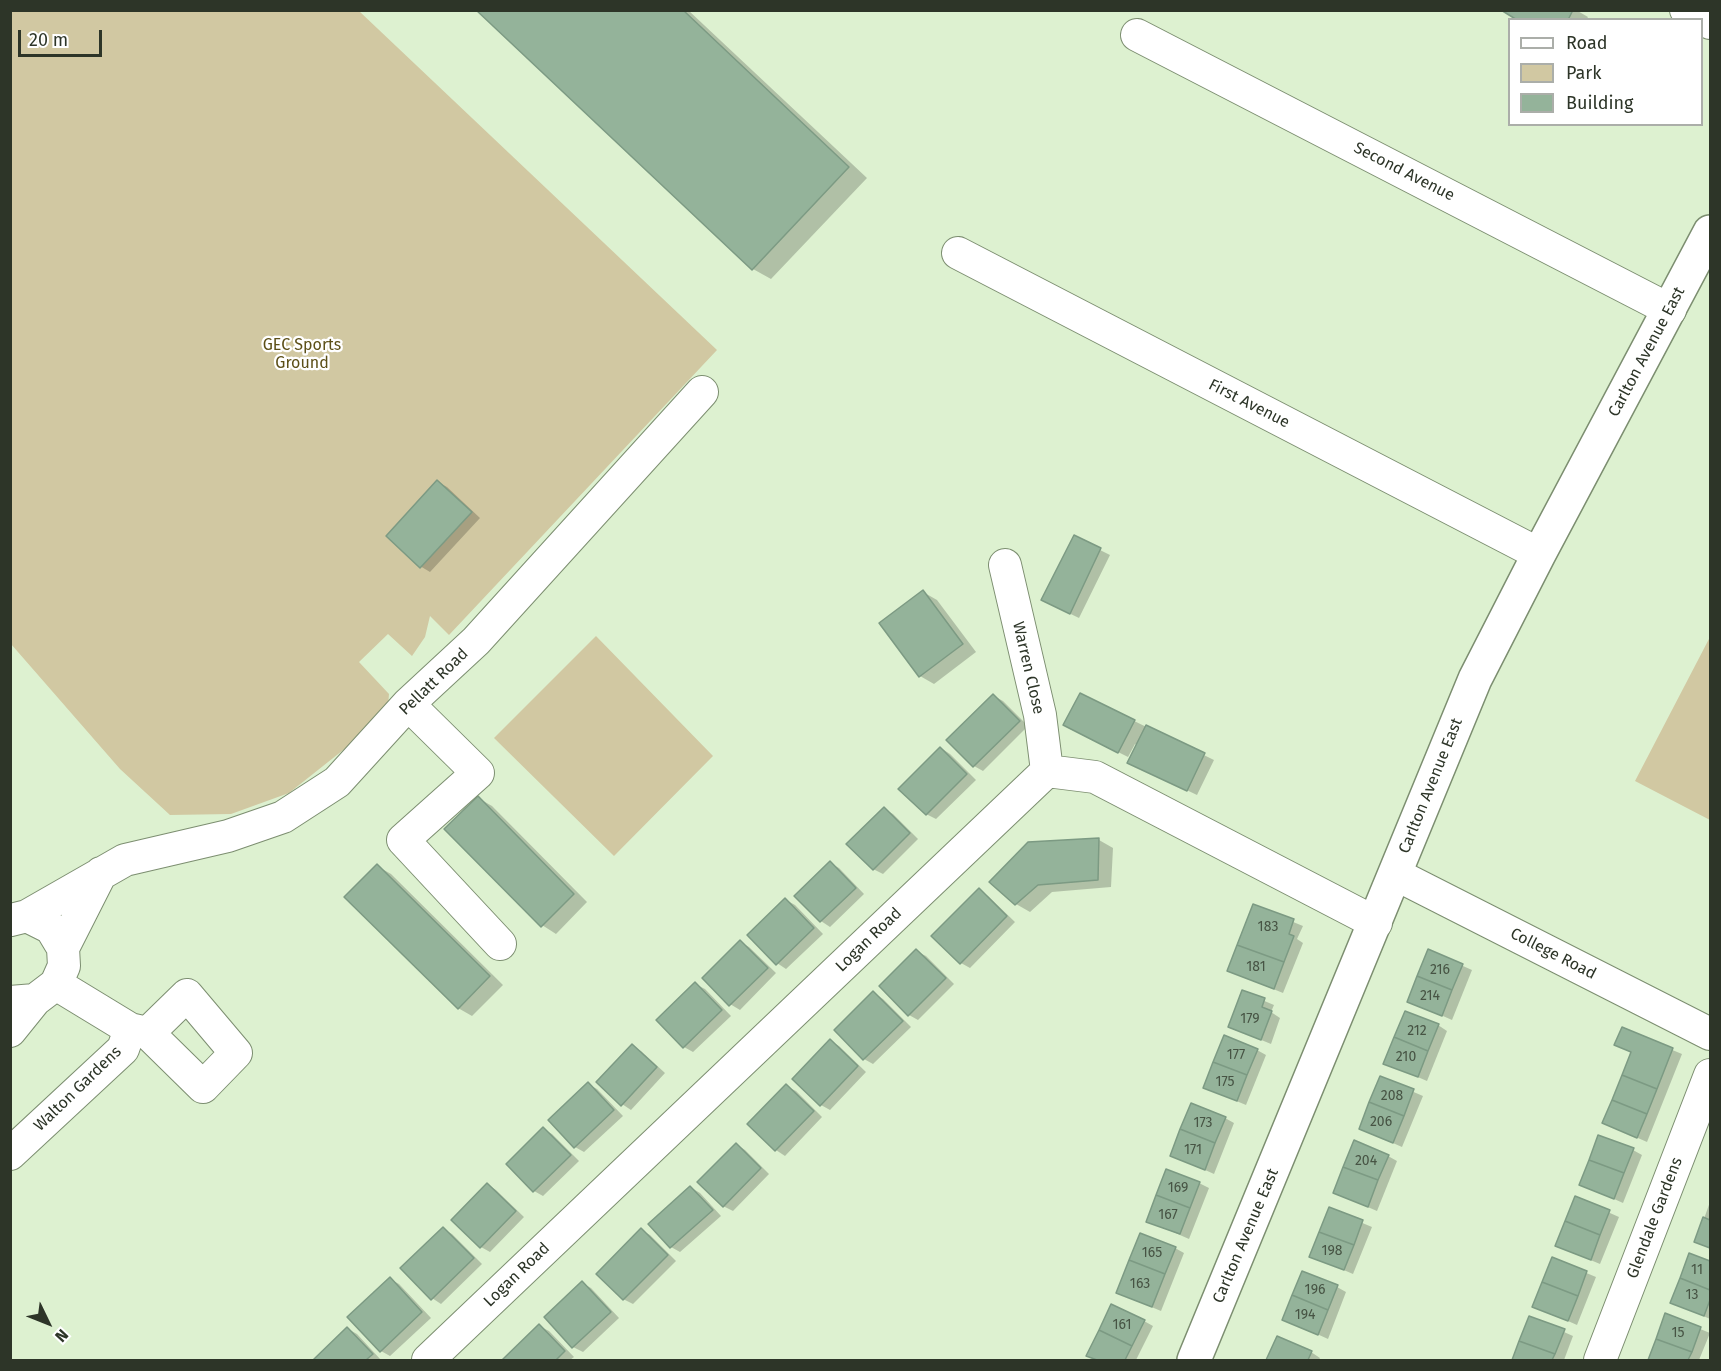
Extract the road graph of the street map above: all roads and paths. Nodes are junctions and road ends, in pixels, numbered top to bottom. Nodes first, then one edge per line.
1 (1686, 10) edge
2 (1702, 18) edge
3 (1137, 35) dead end
4 (1710, 232) edge
5 (958, 253) dead end
6 (1670, 310) junction
7 (702, 392) dead end
8 (1539, 554) junction
9 (1005, 565) dead end
10 (408, 704) junction
11 (1047, 771) junction
12 (101, 873) junction
13 (1395, 874) junction
14 (19, 918) edge
15 (1376, 923) junction
16 (500, 944) dead end
17 (63, 948) junction
18 (34, 995) edge
19 (10, 1031) edge
20 (1710, 1035) edge
21 (1710, 1075) edge
22 (10, 1154) edge
23 (428, 1360) edge
24 (1194, 1360) edge
25 (1600, 1360) edge

1 - 2 street
3 - 6 street, Second Avenue
4 - 6 street, Carlton Avenue East
5 - 8 street, First Avenue
6 - 8 street, Carlton Avenue East
7 - 10 street, Pellatt Road
8 - 13 street, Carlton Avenue East
9 - 11 street, Warren Close
10 - 12 street, Pellatt Road
10 - 16 street
11 - 15 street
11 - 23 street, Logan Road
12 - 14 street, Pellatt Road
12 - 17 street
13 - 15 street, Carlton Avenue East
13 - 20 street, College Road
14 - 17 street, Pellatt Road
15 - 24 street, Carlton Avenue East
17 - 18 street
18 - 19 street
18 - 22 street, Walton Gardens
21 - 25 street, Glendale Gardens

